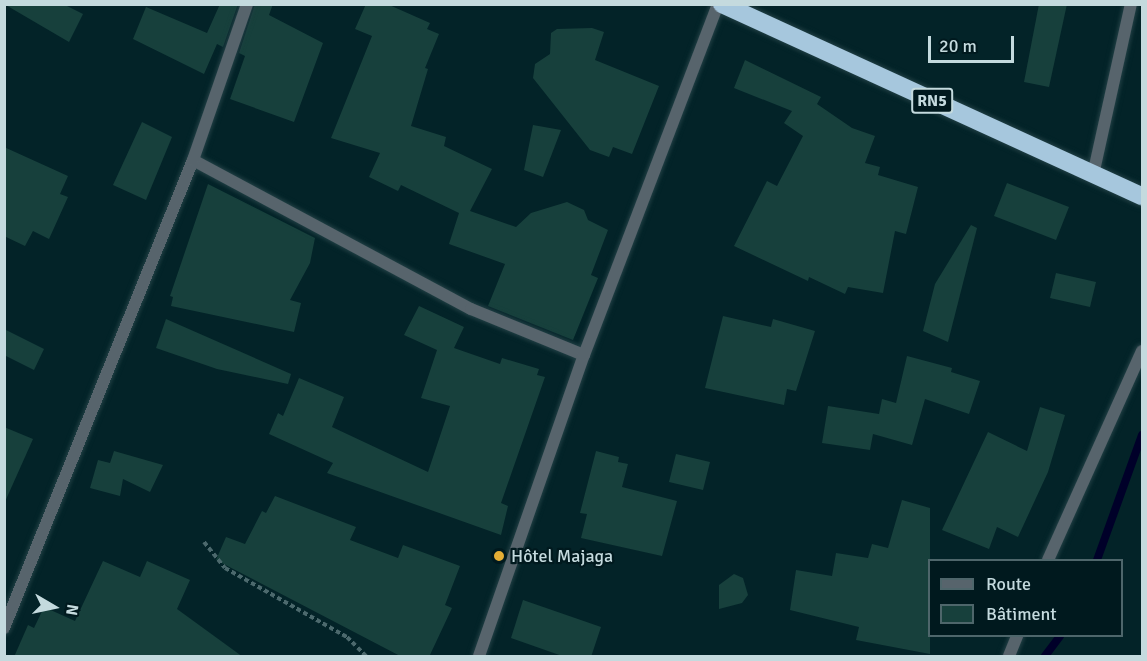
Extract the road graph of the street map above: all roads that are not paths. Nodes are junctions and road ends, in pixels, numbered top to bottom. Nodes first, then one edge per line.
1 (247, 4) edge
2 (720, 4) edge
3 (1131, 4) edge
4 (193, 160) junction
5 (1093, 175) junction
6 (1143, 196) edge
7 (1143, 351) edge
8 (584, 356) junction
9 (1049, 559) edge
10 (4, 628) edge
11 (1017, 637) edge
12 (479, 657) edge
13 (1009, 657) edge

1 - 4 street
2 - 5 highway, RN5
2 - 8 street
3 - 5 street
4 - 8 street
4 - 10 street
5 - 6 highway, RN5
7 - 9 street
8 - 12 street
11 - 13 street

